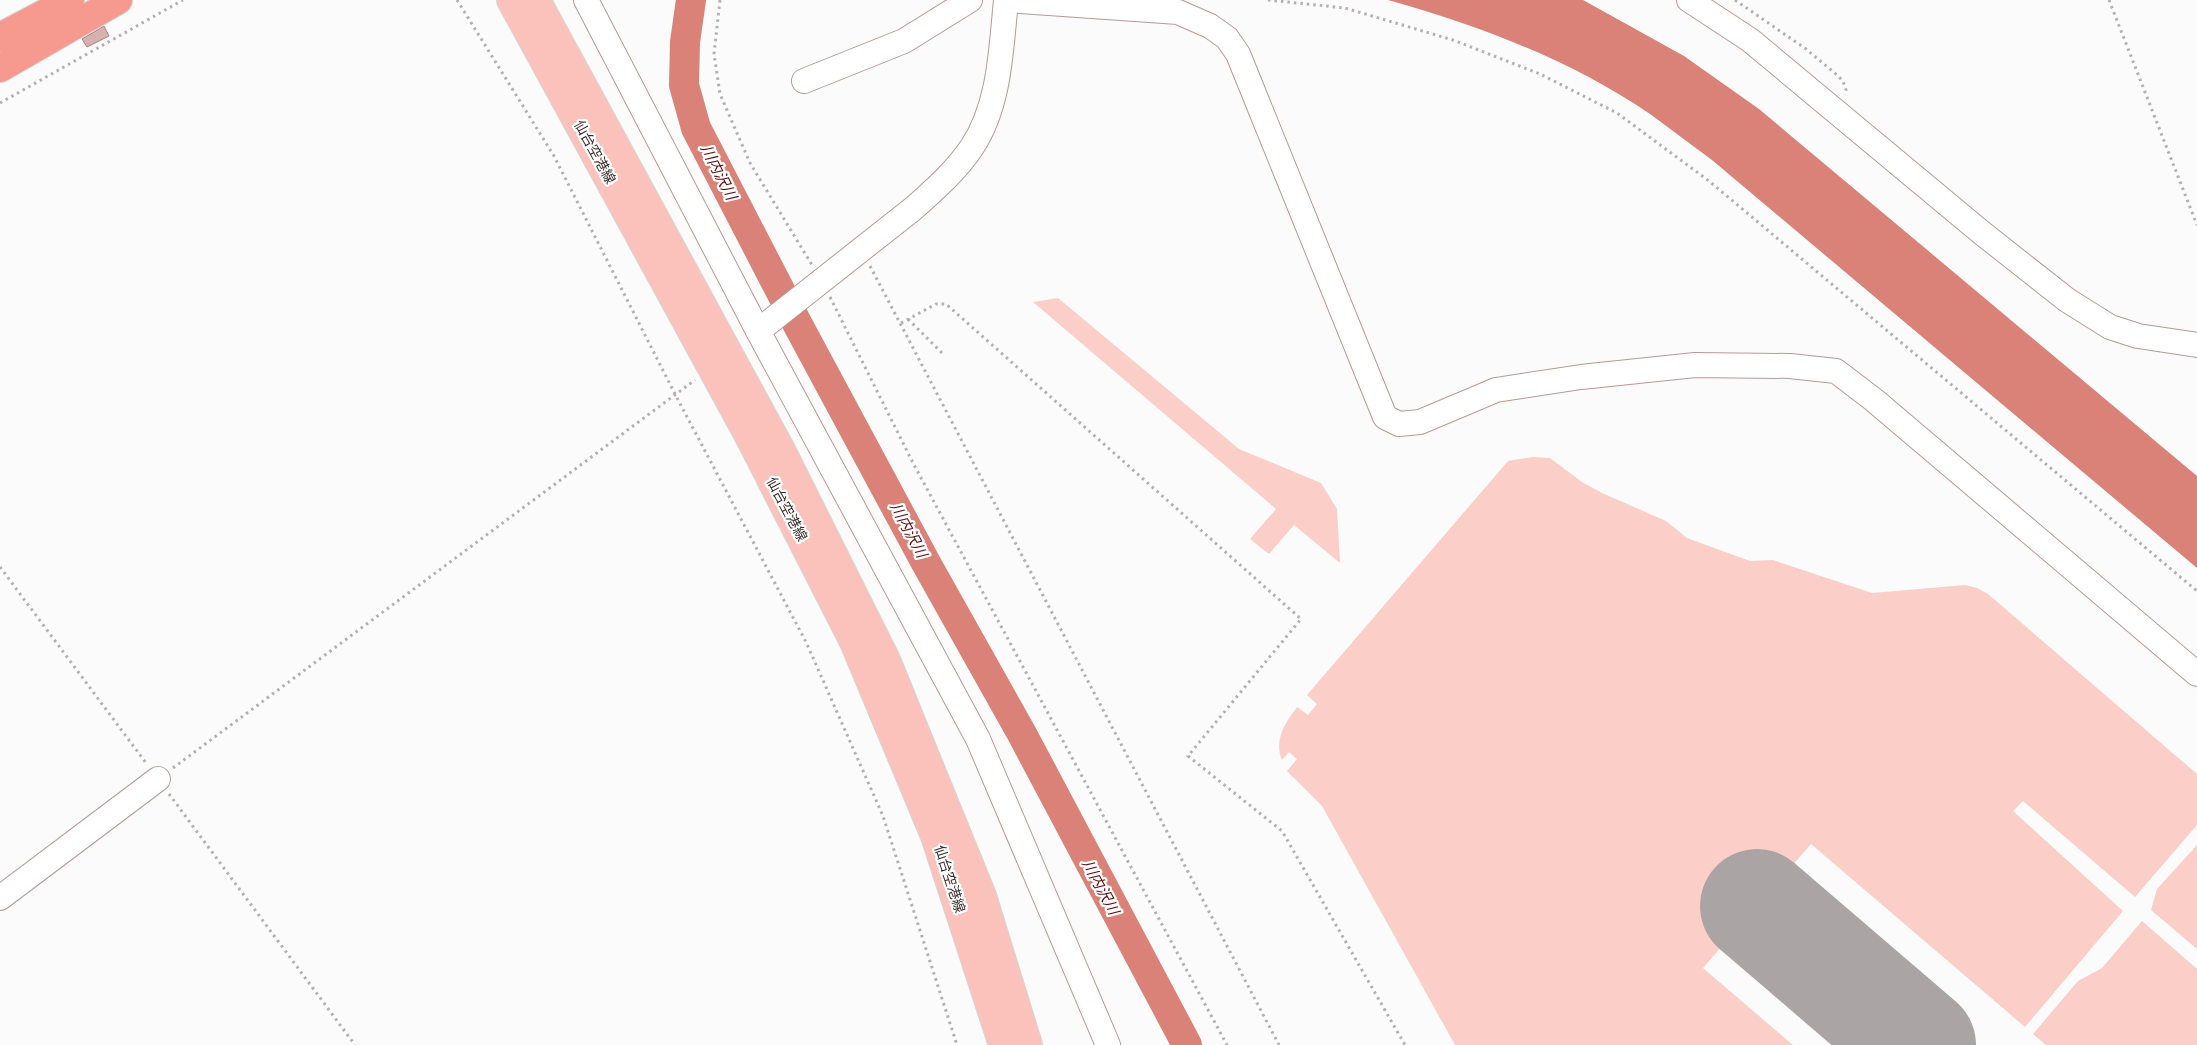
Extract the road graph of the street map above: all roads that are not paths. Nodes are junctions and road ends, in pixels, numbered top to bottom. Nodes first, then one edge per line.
1 (70, 0) edge
2 (118, 0) edge
3 (511, 0) edge
4 (536, 0) edge
5 (586, 0) edge
6 (970, 0) edge
7 (1006, 0) edge
8 (1688, 0) edge
9 (0, 38) edge
10 (0, 68) edge
11 (804, 81) dead end
12 (763, 328) junction
13 (2197, 345) edge
14 (2197, 674) edge
15 (158, 779) road end
16 (0, 898) edge
17 (1003, 1045) edge
18 (1028, 1045) edge
19 (1108, 1045) edge

1 - 9 highway
2 - 10 highway
3 - 17 main road, 仙台空港線
4 - 18 main road, 仙台空港線
5 - 12 street
6 - 11 street
7 - 12 street
7 - 14 street
8 - 13 street
12 - 19 street
15 - 16 street

